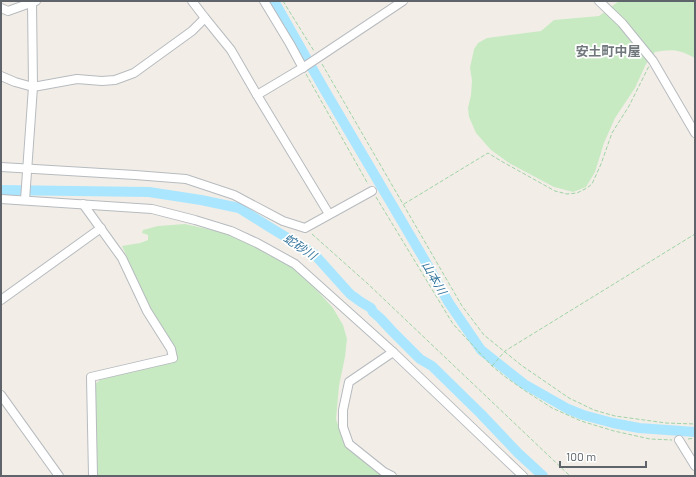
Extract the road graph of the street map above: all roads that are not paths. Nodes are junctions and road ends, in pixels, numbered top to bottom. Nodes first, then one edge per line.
1 (192, 1) edge
2 (264, 1) edge
3 (403, 1) edge
4 (599, 1) edge
5 (34, 2) edge
6 (1, 8) edge
7 (204, 18) junction
8 (303, 67) junction
9 (1, 76) edge
10 (33, 87) junction
11 (257, 95) junction
12 (695, 133) edge
13 (1, 166) edge
14 (28, 168) junction
15 (372, 191) road end
16 (1, 199) edge
17 (25, 200) junction
18 (83, 204) junction
19 (329, 214) junction
20 (101, 228) junction
21 (1, 300) edge
22 (393, 352) junction
23 (1, 395) edge
24 (679, 440) road end
25 (695, 466) edge
26 (58, 476) edge
27 (93, 476) edge
28 (392, 476) edge
29 (523, 476) edge

1 - 7 street
2 - 8 street
3 - 8 street
4 - 12 street
5 - 6 street
5 - 10 street
7 - 10 street
7 - 11 street
8 - 11 street
9 - 10 street
10 - 14 street
11 - 19 street
13 - 14 street
14 - 17 street
14 - 19 street
15 - 19 street
16 - 17 street
17 - 18 street
18 - 20 street
18 - 22 street
20 - 21 street
20 - 27 street
22 - 28 street
22 - 29 street
23 - 26 street
24 - 25 street

